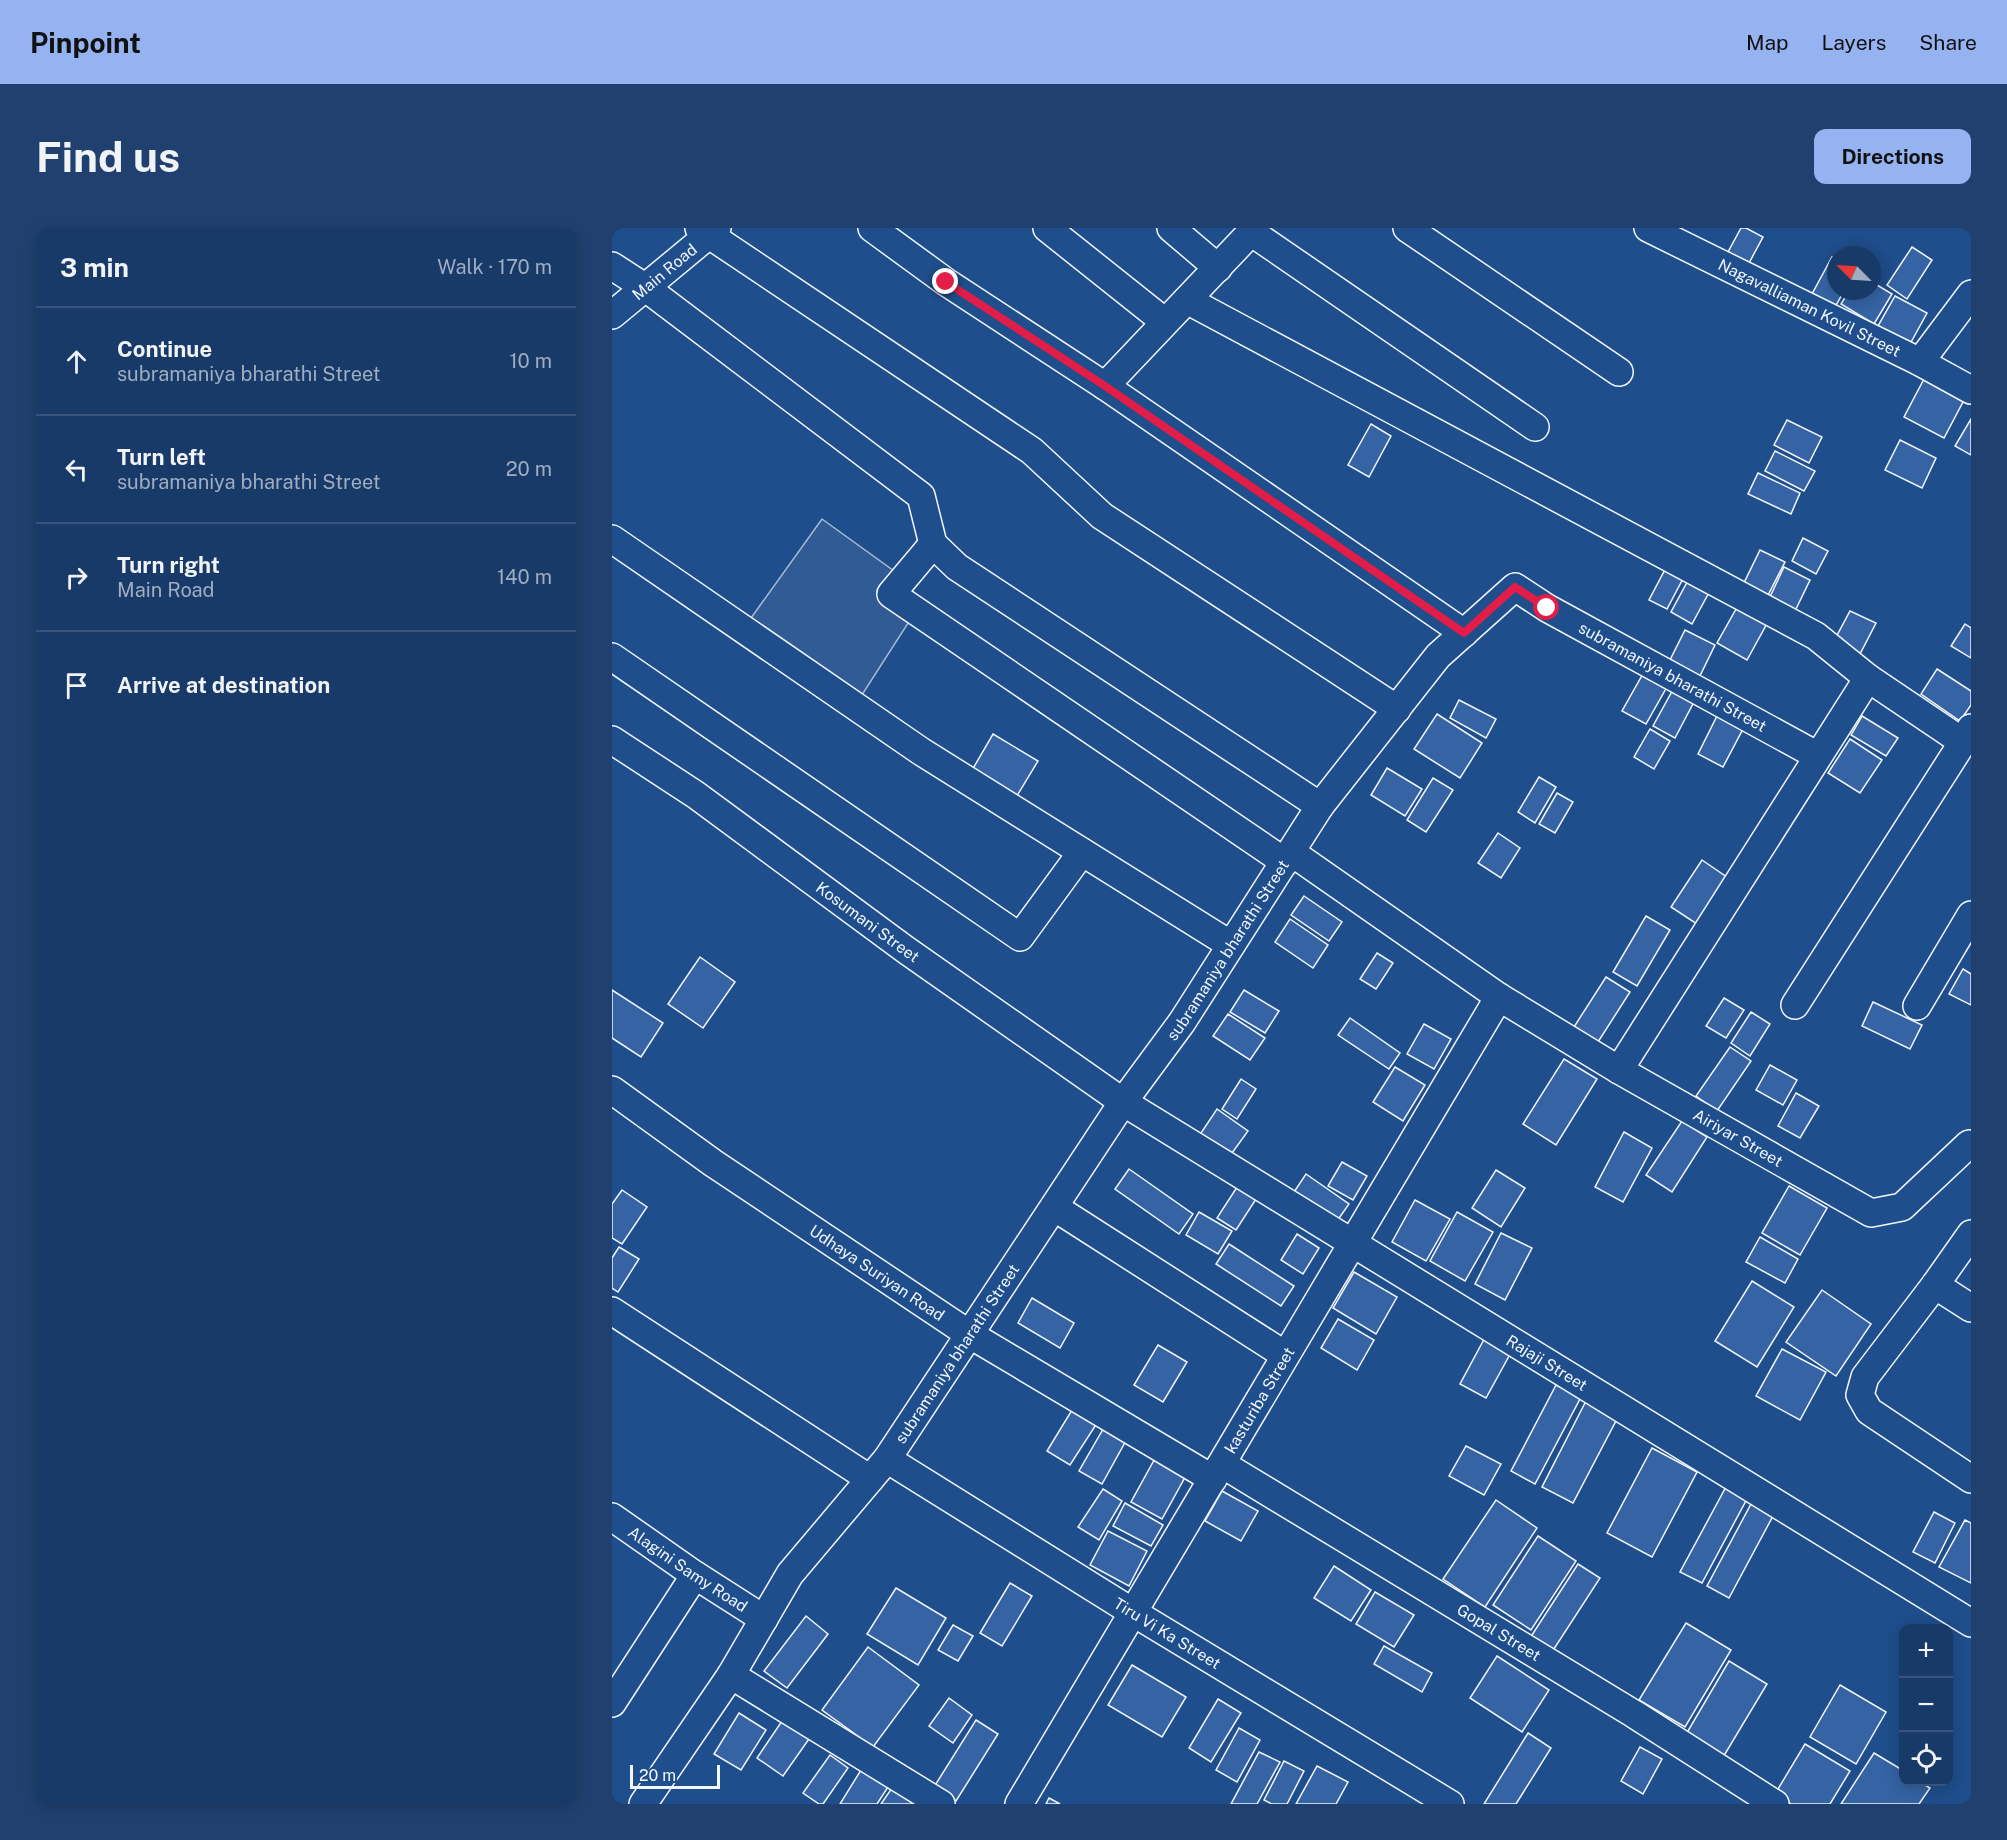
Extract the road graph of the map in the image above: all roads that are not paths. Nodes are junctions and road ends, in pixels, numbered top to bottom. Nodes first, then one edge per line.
1 (872, 228) edge
2 (1047, 228) edge
3 (1170, 228) edge
4 (1407, 228) edge
5 (1648, 228) edge
6 (708, 230) edge
7 (1253, 230) edge
8 (612, 266) edge
9 (1218, 267) junction
10 (646, 288) junction
11 (1971, 294) edge
12 (1187, 300) junction
13 (612, 315) edge
14 (1166, 322) junction
15 (1920, 362) junction
16 (1619, 372) dead end
17 (1105, 386) junction
18 (1971, 390) edge
19 (1535, 427) dead end
20 (612, 539) edge
21 (933, 544) junction
22 (1464, 633) junction
23 (612, 657) edge
24 (1868, 678) junction
25 (1397, 709) junction
26 (1967, 735) edge
27 (612, 740) edge
28 (1818, 756) junction
29 (1320, 806) junction
30 (1082, 852) junction
31 (1288, 857) junction
32 (1971, 915) edge
33 (1231, 945) junction
34 (1499, 997) junction
35 (1795, 1005) dead end
36 (1917, 1006) dead end
37 (1619, 1070) junction
38 (612, 1090) edge
39 (1123, 1102) junction
40 (1970, 1143) edge
41 (1054, 1207) junction
42 (1971, 1234) edge
43 (1351, 1243) junction
44 (1935, 1285) junction
45 (1971, 1308) edge
46 (612, 1311) edge
47 (969, 1334) junction
48 (1284, 1355) junction
49 (887, 1459) junction
50 (1217, 1472) junction
51 (870, 1479) junction
52 (1971, 1479) edge
53 (612, 1517) edge
54 (695, 1575) junction
55 (1134, 1612) junction
56 (764, 1619) junction
57 (1971, 1623) edge
58 (731, 1675) junction
59 (615, 1691) edge
60 (643, 1804) edge
61 (941, 1804) edge
62 (1019, 1804) edge
63 (1450, 1804) edge
64 (1775, 1804) edge

1 - 17 street
2 - 14 street
3 - 9 street
4 - 16 street
5 - 15 street, Nagavalliaman Kovil Street
6 - 10 street, Main Road
6 - 25 street
7 - 9 street
7 - 19 street
8 - 10 street
9 - 12 street
10 - 13 street, Main Road
10 - 21 street
11 - 15 street
12 - 14 street
12 - 24 street
14 - 17 street
15 - 18 street, Nagavalliaman Kovil Street
17 - 22 street
20 - 30 street
21 - 29 street
21 - 31 street, Airiyar Street
22 - 25 street, subramaniya bharathi Street
22 - 28 street, subramaniya bharathi Street
23 - 30 street
24 - 26 street
24 - 28 street
25 - 29 street, subramaniya bharathi Street
26 - 35 street
27 - 39 street, Kosumani Street
28 - 37 street
29 - 31 street, subramaniya bharathi Street
30 - 33 street
31 - 33 street, subramaniya bharathi Street
31 - 34 street, Airiyar Street
32 - 36 street
33 - 39 street, subramaniya bharathi Street
34 - 37 street, Airiyar Street
34 - 43 street, kasturiba Street
37 - 40 street, Airiyar Street
38 - 47 street, Udhaya Suriyan Road
39 - 41 street, subramaniya bharathi Street
39 - 43 street, Rajaji Street
41 - 47 street, subramaniya bharathi Street
41 - 48 street
42 - 44 street
43 - 48 street, kasturiba Street
43 - 57 street, Rajaji Street
44 - 45 street
44 - 52 street
46 - 51 street
47 - 49 street, subramaniya bharathi Street
47 - 50 street, Udhaya Suriyan Road
48 - 50 street, kasturiba Street
49 - 51 street, subramaniya bharathi Street
49 - 55 street, Tiru Vi Ka Street
50 - 55 street, kasturiba Street
50 - 64 street, Gopal Street
51 - 56 street, subramaniya bharathi Street
53 - 54 street, Alagini Samy Road
54 - 56 street, Alagini Samy Road
54 - 59 street
55 - 62 street, kasturiba Street
55 - 63 street, Tiru Vi Ka Street
56 - 58 street, subramaniya bharathi Street
58 - 60 street, subramaniya bharathi Street
58 - 61 street

